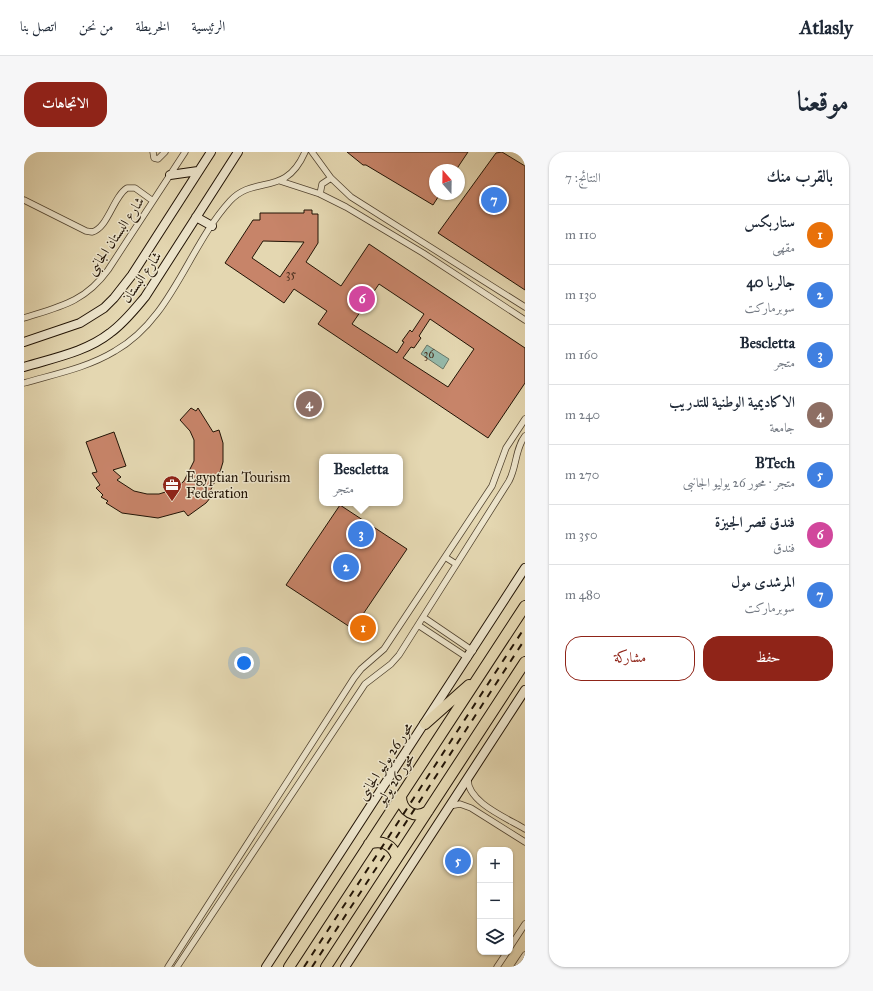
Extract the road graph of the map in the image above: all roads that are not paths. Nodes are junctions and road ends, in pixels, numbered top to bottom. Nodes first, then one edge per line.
1 (153, 152) edge
2 (165, 152) edge
3 (185, 152) edge
4 (211, 152) edge
5 (238, 152) edge
6 (305, 152) edge
7 (312, 152) edge
8 (198, 171) junction
9 (170, 175) junction
10 (331, 178) junction
11 (280, 181) junction
12 (320, 194) junction
13 (24, 200) edge
14 (153, 201) junction
15 (196, 217) junction
16 (212, 226) junction
17 (474, 275) junction
18 (470, 282) junction
19 (525, 307) edge
20 (24, 318) edge
21 (525, 320) edge
22 (24, 342) edge
23 (24, 367) edge
24 (24, 383) edge
25 (525, 419) edge
26 (525, 436) edge
27 (445, 557) junction
28 (456, 564) junction
29 (525, 568) edge
30 (525, 606) edge
31 (423, 617) junction
32 (418, 625) junction
33 (470, 654) junction
34 (525, 662) edge
35 (479, 675) junction
36 (525, 690) edge
37 (330, 717) junction
38 (339, 724) junction
39 (425, 724) junction
40 (468, 778) junction
41 (401, 796) junction
42 (449, 806) junction
43 (428, 811) junction
44 (525, 829) edge
45 (525, 842) edge
46 (369, 844) junction
47 (397, 858) junction
48 (525, 924) edge
49 (513, 942) edge
50 (525, 954) edge
51 (505, 955) edge
52 (168, 967) edge
53 (177, 967) edge
54 (266, 967) edge
55 (289, 967) edge
56 (326, 967) edge
57 (345, 967) edge
58 (497, 967) edge
59 (517, 967) edge

1 - 2 street
3 - 9 street, شارع البستان الجانبى
4 - 8 main road, شارع البستان
5 - 15 main road, شارع البستان
6 - 11 street
7 - 10 street
8 - 9 main road
8 - 22 main road, شارع البستان
9 - 14 street, شارع البستان الجانبى
10 - 12 street
10 - 17 street
11 - 12 street
11 - 16 street
12 - 18 street
13 - 14 street
14 - 20 street, شارع البستان الجانبى
15 - 16 main road
15 - 23 main road, شارع البستان
16 - 24 street
17 - 18 street
17 - 19 street
18 - 21 street
25 - 27 street
26 - 28 street
27 - 28 street
27 - 37 street
28 - 31 street
29 - 33 main road, محور 26 يوليو الجانبى
30 - 35 highway, محور 26 يوليو
31 - 32 street
31 - 33 street
32 - 33 street
32 - 38 street
33 - 39 main road, محور 26 يوليو الجانبى
34 - 43 highway
35 - 39 highway
35 - 41 highway, محور 26 يوليو
36 - 40 main road
37 - 38 street
37 - 52 street
38 - 53 street
39 - 54 main road, محور 26 يوليو الجانبى
40 - 42 main road
40 - 44 street
41 - 43 highway
41 - 46 highway, محور 26 يوليو
42 - 45 street
42 - 57 main road
43 - 47 highway
46 - 47 highway
46 - 55 highway, محور 26 يوليو
47 - 56 highway
48 - 49 street
50 - 59 street
51 - 58 street

